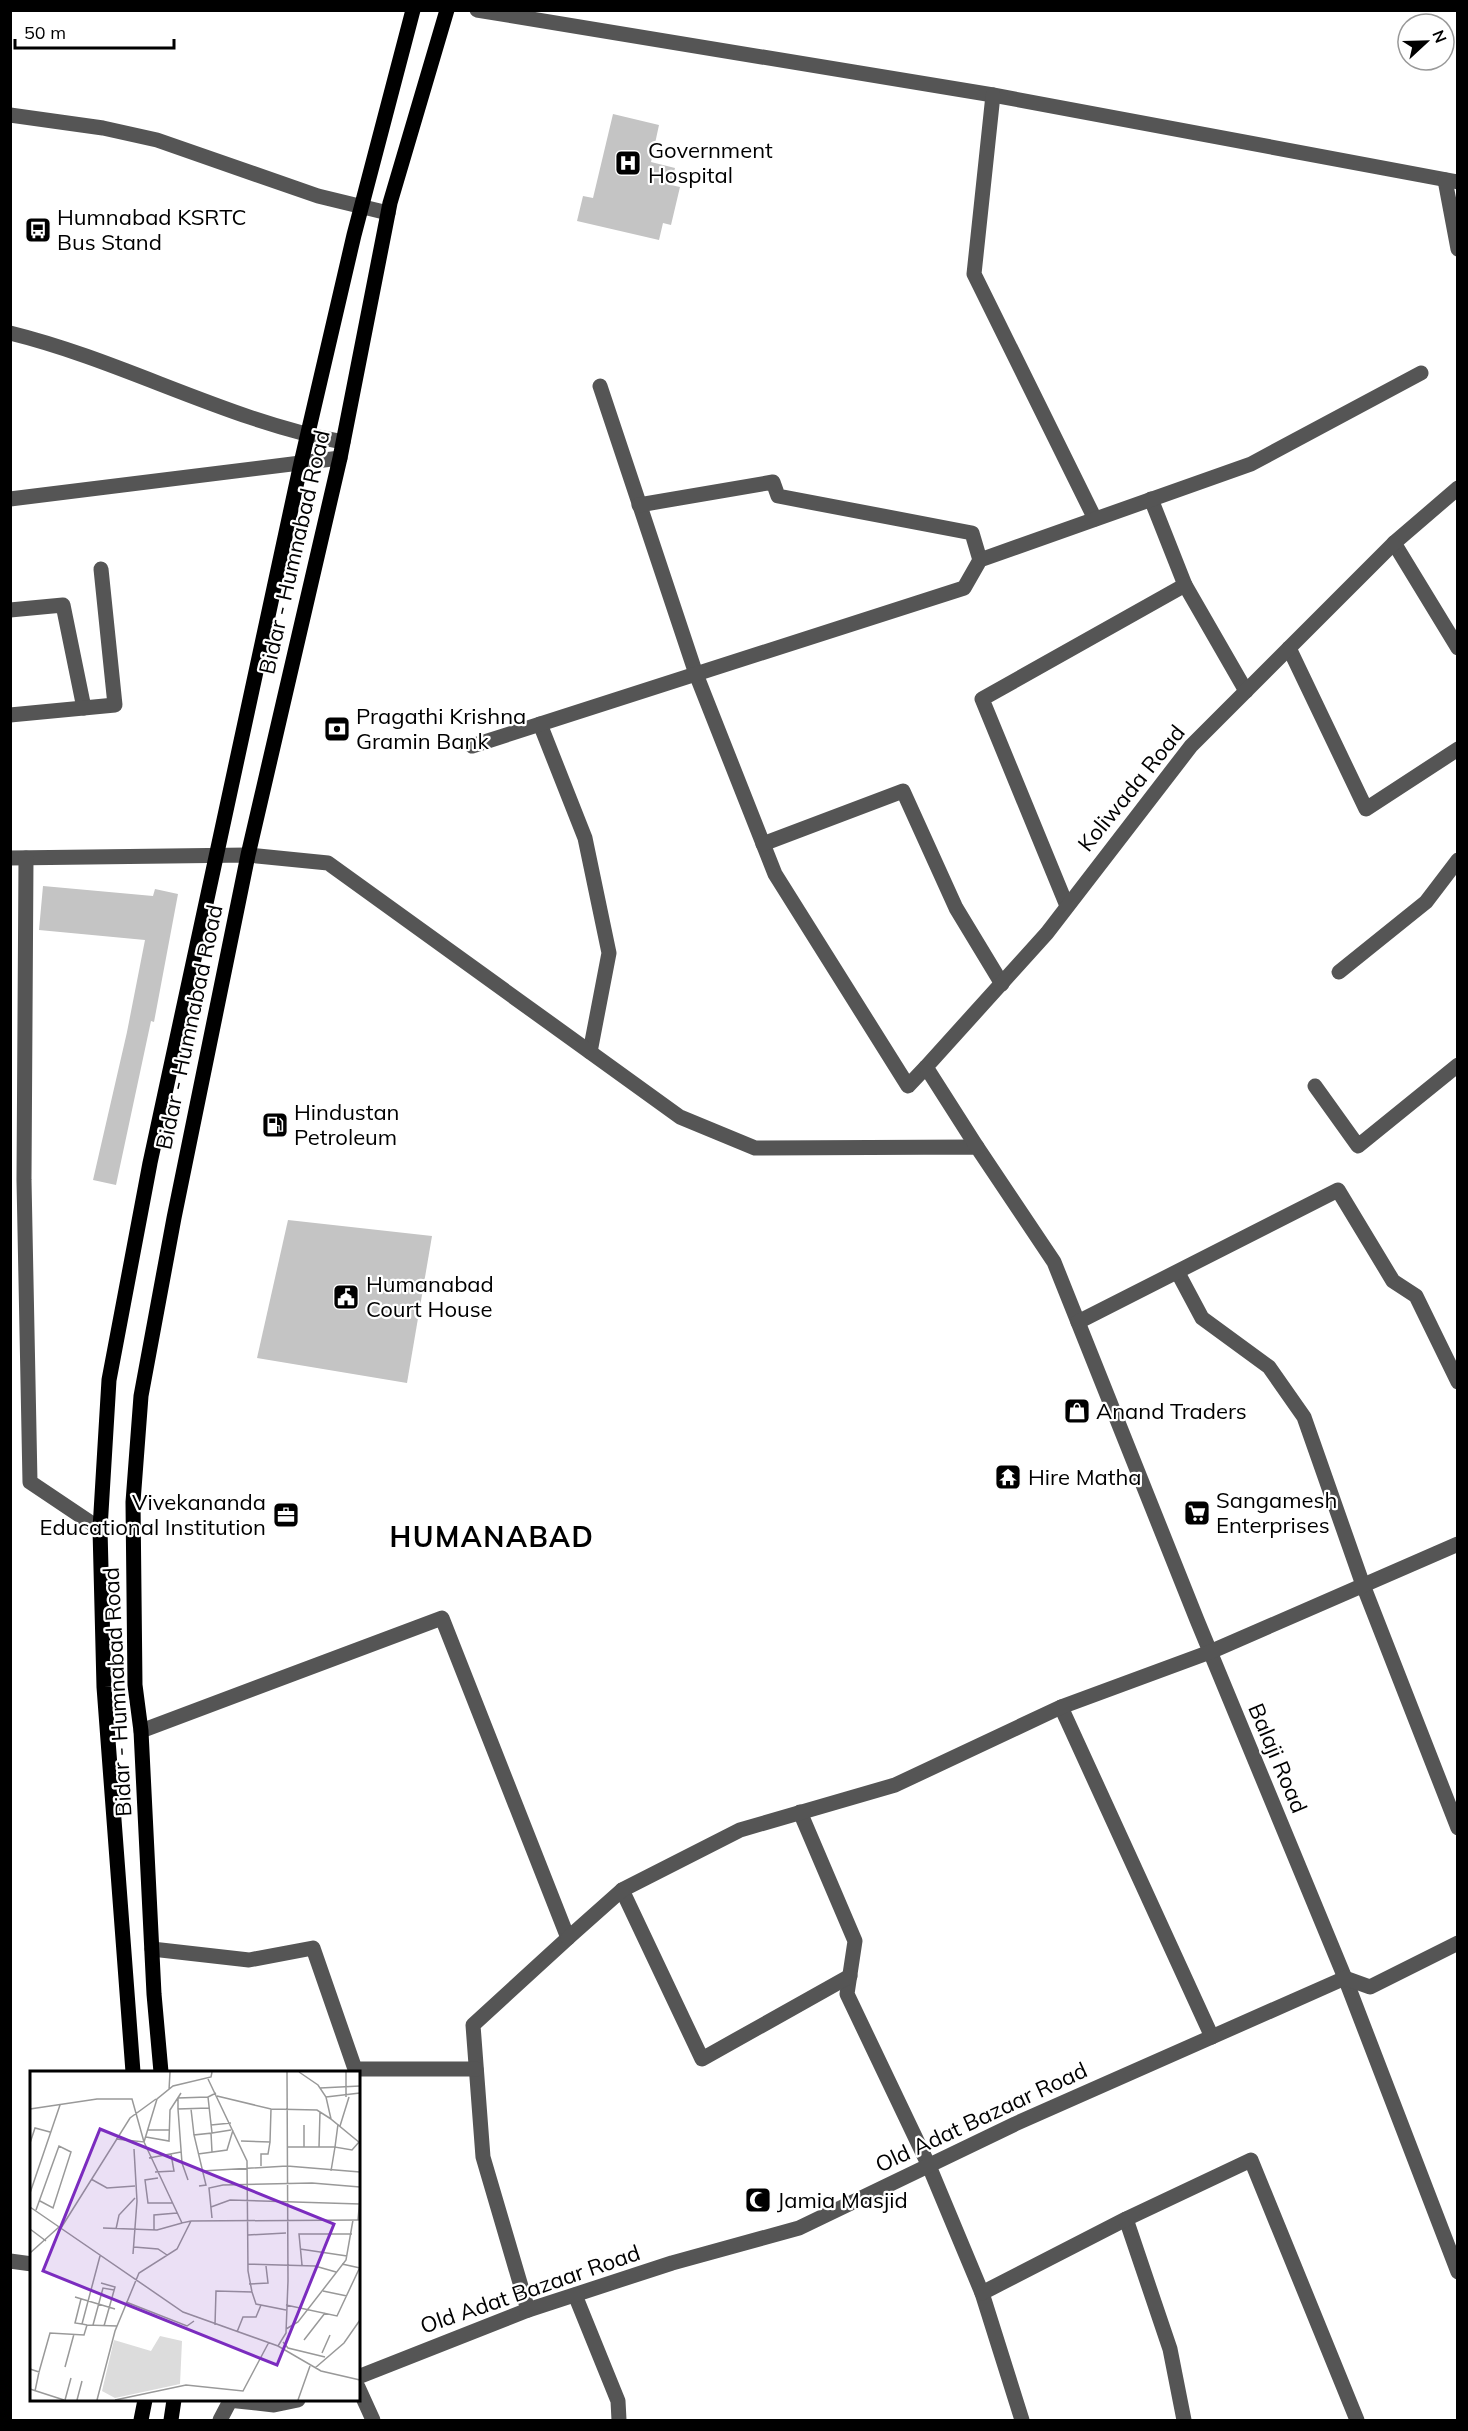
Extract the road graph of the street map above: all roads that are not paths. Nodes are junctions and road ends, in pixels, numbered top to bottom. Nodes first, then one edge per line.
1 (413, 10) edge
2 (447, 10) edge
3 (477, 10) edge
4 (993, 95) junction
5 (10, 115) edge
6 (1451, 181) edge
7 (362, 206) junction
8 (388, 213) junction
9 (1458, 249) edge
10 (10, 333) edge
11 (1421, 373) dead end
12 (600, 386) dead end
13 (307, 435) junction
14 (343, 442) junction
15 (340, 458) junction
16 (301, 463) junction
17 (1458, 488) edge
18 (10, 499) edge
19 (1151, 499) junction
20 (639, 505) junction
21 (1095, 519) junction
22 (1394, 543) junction
23 (980, 560) junction
24 (101, 569) dead end
25 (1185, 585) junction
26 (10, 610) edge
27 (1288, 648) junction
28 (1458, 648) edge
29 (696, 674) junction
30 (1246, 691) junction
31 (84, 708) junction
32 (10, 715) edge
33 (540, 724) junction
34 (472, 746) dead end
35 (1458, 749) edge
36 (763, 844) junction
37 (248, 855) junction
38 (214, 856) junction
39 (18, 858) edge
40 (1458, 860) edge
41 (1067, 906) junction
42 (1339, 972) dead end
43 (1002, 984) junction
44 (590, 1052) junction
45 (1458, 1065) edge
46 (926, 1067) junction
47 (1315, 1086) dead end
48 (977, 1147) junction
49 (1178, 1273) junction
50 (1078, 1322) junction
51 (1458, 1382) edge
52 (100, 1529) junction
53 (1458, 1544) edge
54 (1363, 1586) junction
55 (1210, 1652) junction
56 (1061, 1707) junction
57 (141, 1731) junction
58 (800, 1812) junction
59 (1458, 1828) edge
60 (622, 1890) junction
61 (568, 1938) junction
62 (1458, 1943) edge
63 (152, 1949) junction
64 (850, 1976) junction
65 (1345, 1978) junction
66 (1212, 2037) junction
67 (476, 2069) junction
68 (133, 2071) edge
69 (161, 2071) edge
70 (929, 2166) junction
71 (1126, 2219) junction
72 (10, 2261) edge
73 (30, 2264) edge
74 (1458, 2272) edge
75 (982, 2293) junction
76 (575, 2295) junction
77 (528, 2310) junction
78 (360, 2376) edge
79 (360, 2392) edge
80 (145, 2401) edge
81 (174, 2401) edge
82 (229, 2401) edge
83 (238, 2401) edge
84 (293, 2401) edge
85 (141, 2421) edge
86 (171, 2421) edge
87 (220, 2421) edge
88 (373, 2421) edge
89 (619, 2421) edge
90 (1022, 2421) edge
91 (1184, 2421) edge
92 (1357, 2421) edge

1 - 7 main road, Bidar - Humnabad Road
2 - 8 main road, Bidar - Humnabad Road
3 - 4 street
4 - 6 street
4 - 21 street
5 - 7 street
6 - 9 street
7 - 8 street
7 - 13 main road, Bidar - Humnabad Road
8 - 14 main road, Bidar - Humnabad Road
10 - 13 street
11 - 19 street
12 - 20 street
13 - 14 street
13 - 16 main road, Bidar - Humnabad Road
14 - 15 main road, Bidar - Humnabad Road
15 - 16 street
15 - 37 main road, Bidar - Humnabad Road
16 - 18 street
16 - 38 main road, Bidar - Humnabad Road
17 - 22 street, Koliwada Road
19 - 21 street
19 - 25 street
20 - 23 street
20 - 29 street
21 - 23 street
22 - 27 street, Koliwada Road
22 - 28 street
23 - 29 street
24 - 31 street
25 - 30 street
25 - 41 street
26 - 31 street
27 - 30 street, Koliwada Road
27 - 35 street
29 - 33 street
29 - 36 street
30 - 41 street, Koliwada Road
31 - 32 street
33 - 34 street
33 - 44 street
36 - 43 street
36 - 46 street, Koliwada Road
37 - 38 street
37 - 44 street
37 - 57 main road, Bidar - Humnabad Road
38 - 39 street
38 - 52 main road, Bidar - Humnabad Road
39 - 52 street
40 - 42 street
41 - 43 street, Koliwada Road
43 - 46 street, Koliwada Road
44 - 48 street
45 - 47 street
46 - 48 street
48 - 50 street, Balaji Road
49 - 50 street
49 - 51 street
49 - 54 street
50 - 55 street, Balaji Road
52 - 68 main road, Bidar - Humnabad Road
53 - 54 street
54 - 55 street
54 - 59 street
55 - 56 street
55 - 65 street, Balaji Road
56 - 58 street
56 - 66 street
57 - 61 street
57 - 63 main road, Bidar - Humnabad Road
58 - 60 street
58 - 64 street
60 - 61 street
60 - 64 street
61 - 67 street
62 - 65 street
63 - 67 street
63 - 69 main road, Bidar - Humnabad Road
64 - 70 street
65 - 66 street, Old Adat Bazaar Road
65 - 74 street, Balaji Road
66 - 70 street, Old Adat Bazaar Road
67 - 77 street
70 - 75 street
70 - 76 street, Old Adat Bazaar Road
71 - 75 street
71 - 91 street
71 - 92 street
72 - 73 street
75 - 90 street
76 - 77 street, Old Adat Bazaar Road
76 - 89 street
77 - 78 street, Old Adat Bazaar Road
79 - 88 street
80 - 85 main road
81 - 86 main road
82 - 87 street
83 - 84 street

